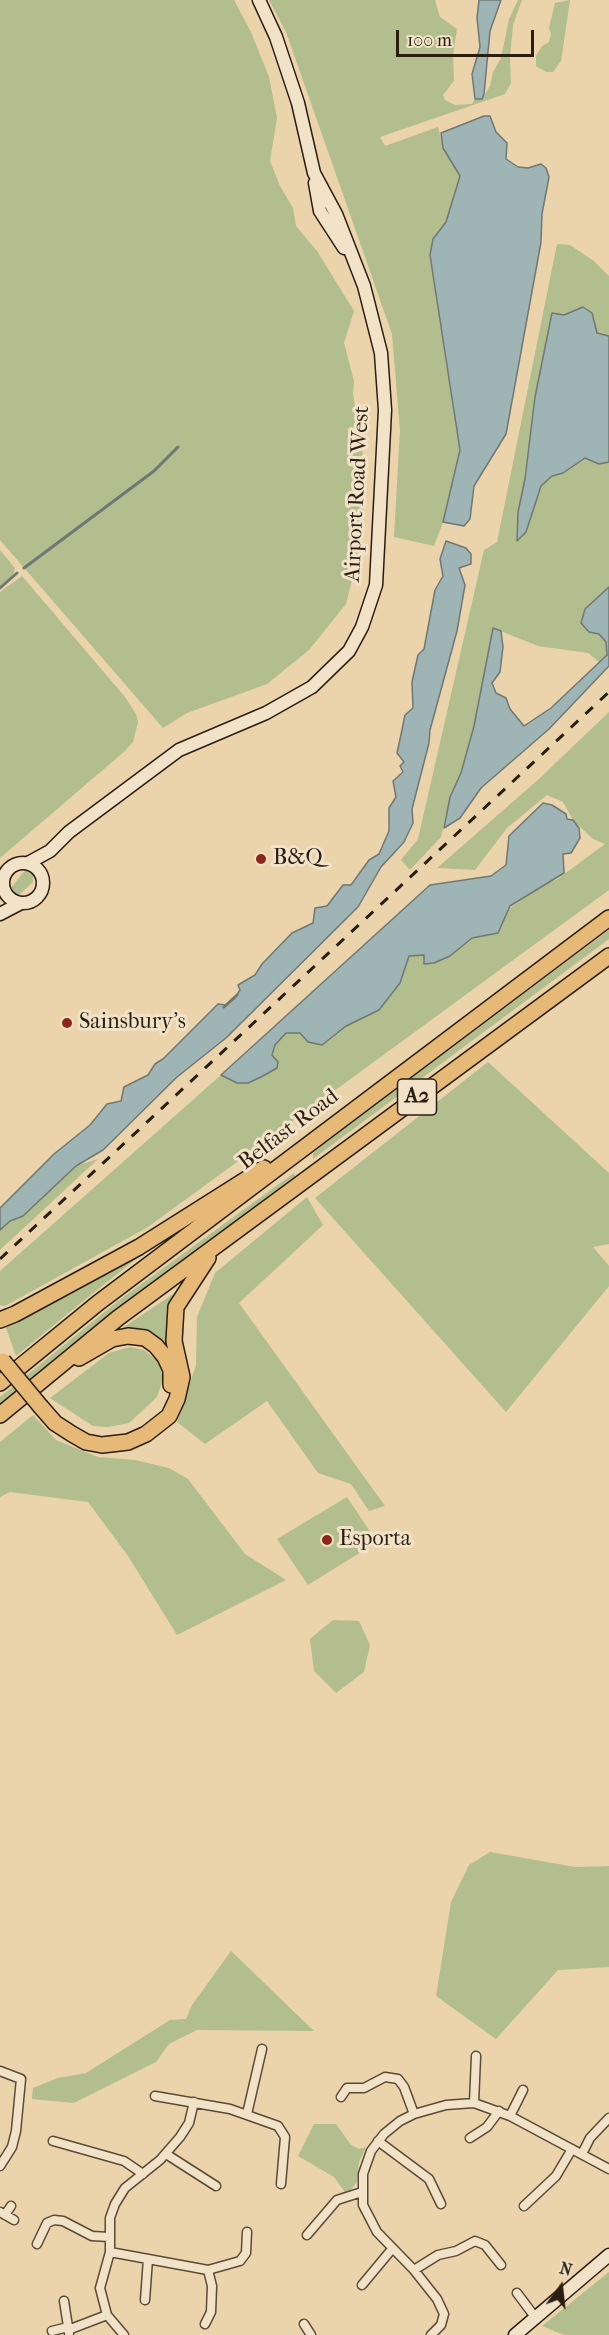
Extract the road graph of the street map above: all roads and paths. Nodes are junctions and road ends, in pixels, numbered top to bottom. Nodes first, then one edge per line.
1 (259, 0) edge
2 (50, 851) junction
3 (28, 863) junction
4 (42, 877) junction
5 (2, 894) edge
6 (21, 903) junction
7 (0, 914) edge
8 (609, 918) edge
9 (609, 956) edge
10 (294, 1155) junction
11 (226, 1239) junction
12 (0, 1320) edge
13 (1, 1358) edge
14 (52, 1371) junction
15 (0, 1383) edge
16 (0, 1415) edge
17 (155, 1427) junction
18 (262, 2049) dead end
19 (476, 2056) dead end
20 (0, 2071) edge
21 (523, 2090) dead end
22 (155, 2096) dead end
23 (341, 2097) dead end
24 (194, 2102) junction
25 (474, 2103) junction
26 (499, 2111) junction
27 (247, 2114) junction
28 (414, 2114) junction
29 (510, 2116) junction
30 (609, 2118) edge
31 (470, 2138) dead end
32 (53, 2141) dead end
33 (378, 2141) junction
34 (572, 2149) junction
35 (166, 2154) junction
36 (582, 2154) junction
37 (0, 2166) edge
38 (609, 2169) edge
39 (143, 2174) junction
40 (281, 2184) dead end
41 (216, 2186) dead end
42 (362, 2193) junction
43 (441, 2204) dead end
44 (10, 2206) dead end
45 (524, 2206) dead end
46 (3, 2213) edge
47 (14, 2220) dead end
48 (247, 2232) dead end
49 (307, 2235) dead end
50 (109, 2237) junction
51 (37, 2244) dead end
52 (392, 2249) junction
53 (110, 2252) junction
54 (609, 2255) edge
55 (148, 2259) junction
56 (501, 2265) dead end
57 (208, 2270) junction
58 (414, 2270) junction
59 (362, 2285) dead end
60 (517, 2293) dead end
61 (145, 2300) dead end
62 (63, 2301) dead end
63 (107, 2315) junction
64 (535, 2317) junction
65 (205, 2324) dead end
66 (304, 2324) dead end
67 (52, 2331) dead end
68 (69, 2331) edge
69 (124, 2335) edge
70 (311, 2335) edge
71 (431, 2335) edge
72 (515, 2335) edge

1 - 2 street, Airport Road West
2 - 3 street, Airport Road West
2 - 4 street, Airport Road West
3 - 4 street
3 - 5 street
4 - 6 street
5 - 6 street
6 - 7 street
8 - 10 highway, Belfast Road / A2
9 - 11 highway, A2
10 - 12 highway
10 - 15 highway, Belfast Road / A2
11 - 14 highway, A2
11 - 17 highway
13 - 17 highway, bridge
14 - 16 highway, A2
14 - 17 highway
18 - 27 street
19 - 25 street
20 - 37 street
21 - 29 street
22 - 24 street
23 - 28 street
24 - 27 street
24 - 35 street
25 - 26 street
25 - 28 street
26 - 29 street
26 - 31 street
27 - 40 street
28 - 33 street
29 - 34 street
30 - 36 street
32 - 39 street
33 - 42 street
33 - 43 street
34 - 36 street
34 - 45 street
35 - 39 street
35 - 41 street
36 - 38 street
39 - 50 street
42 - 49 street
42 - 52 street
44 - 46 street
46 - 47 street
48 - 57 street
50 - 51 street
50 - 53 street
52 - 58 street
52 - 59 street
53 - 55 street
53 - 63 street
54 - 64 street
55 - 57 street
55 - 61 street
56 - 58 street
57 - 65 street
58 - 71 street
60 - 64 street
62 - 68 street
63 - 68 street
63 - 69 street
64 - 72 street
66 - 70 street
67 - 68 street

